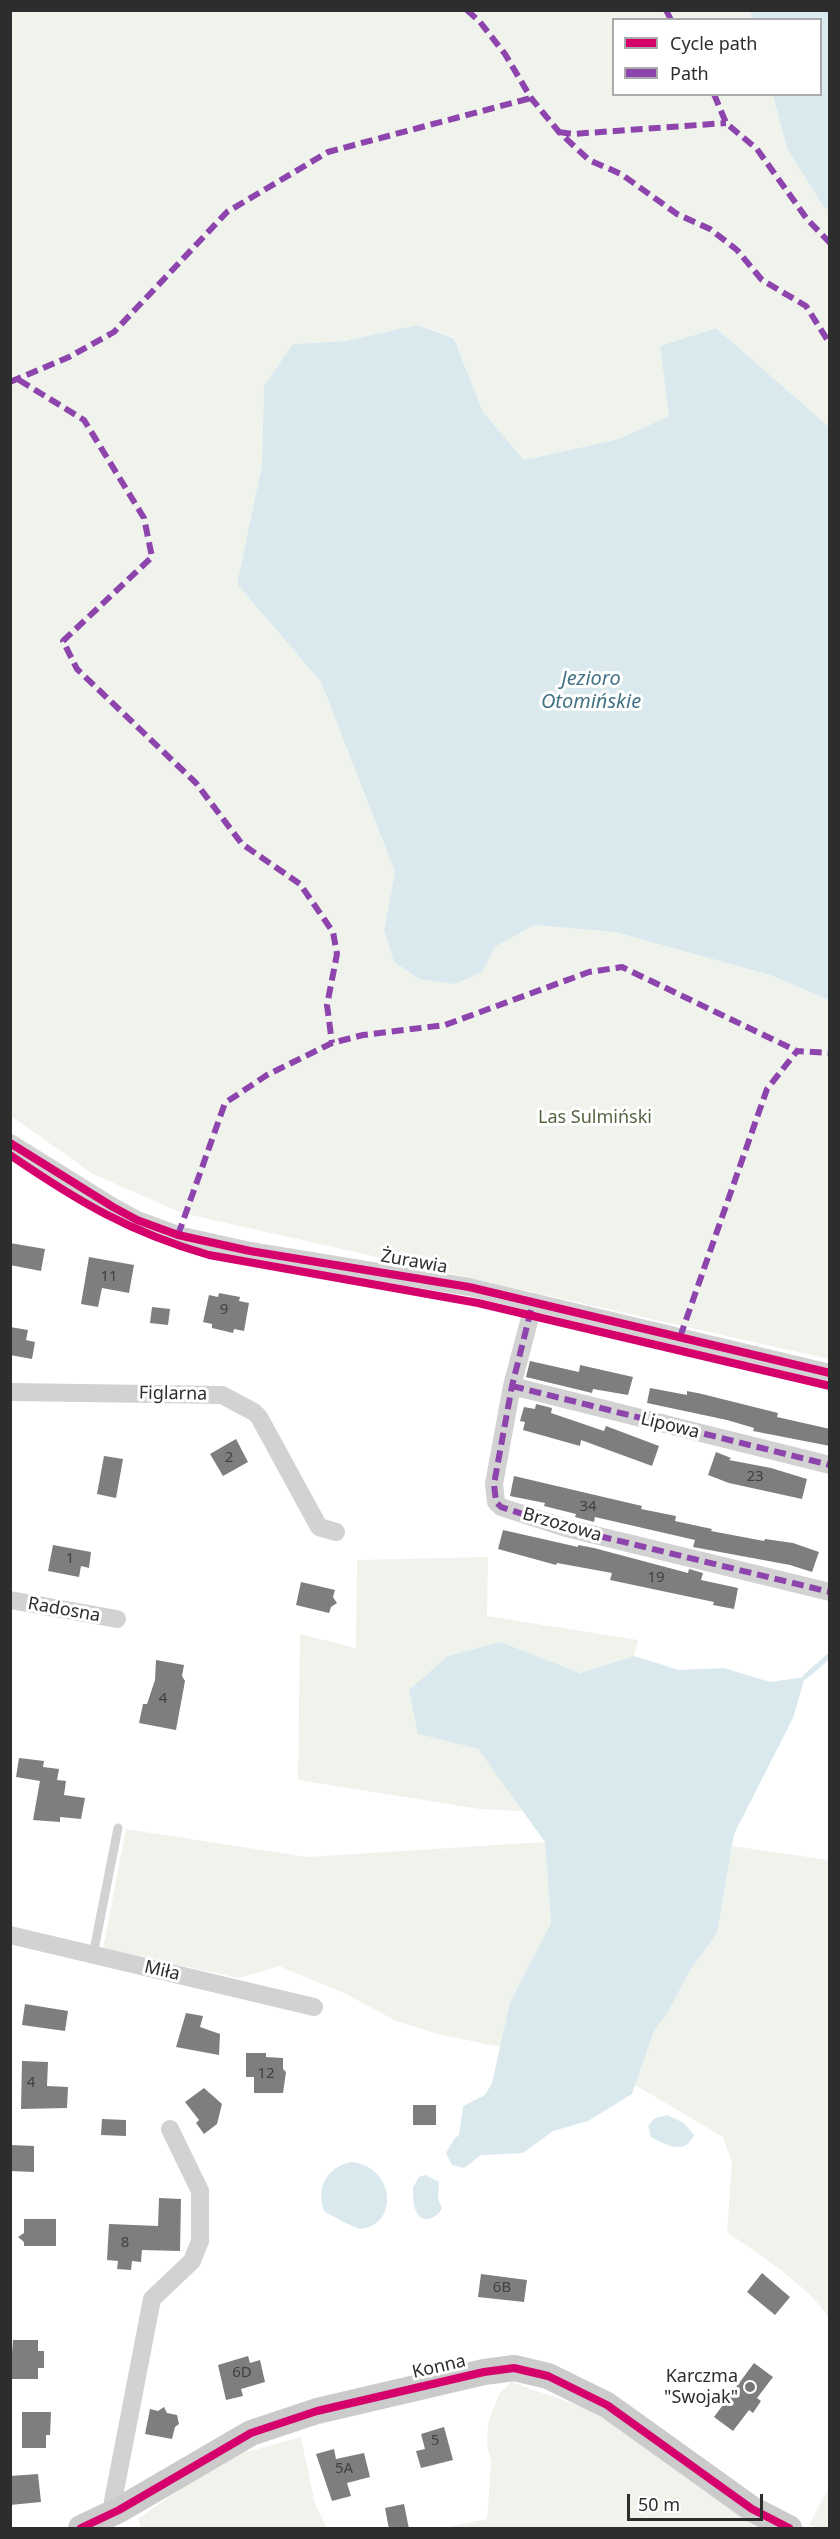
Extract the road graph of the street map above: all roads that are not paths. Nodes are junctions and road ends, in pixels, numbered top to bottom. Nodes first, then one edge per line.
1 (10, 1143) edge
2 (534, 1302) junction
3 (830, 1372) edge
4 (512, 1386) junction
5 (10, 1392) edge
6 (830, 1465) edge
7 (336, 1532) dead end
8 (830, 1592) edge
9 (10, 1600) edge
10 (117, 1619) dead end
11 (118, 1828) dead end
12 (10, 1935) edge
13 (93, 1955) junction
14 (314, 2007) dead end
15 (170, 2129) dead end
16 (119, 2510) junction
17 (81, 2529) edge
18 (789, 2529) edge

1 - 2 street, Żurawia
2 - 3 street, Żurawia
2 - 4 street, Brzozowa
4 - 6 street, Lipowa
4 - 8 street, Brzozowa
5 - 7 street, Figlarna
9 - 10 street, Radosna
11 - 13 lane
12 - 13 street, Miła
13 - 14 street, Miła
15 - 16 street
16 - 17 street, Konna
16 - 18 street, Konna

